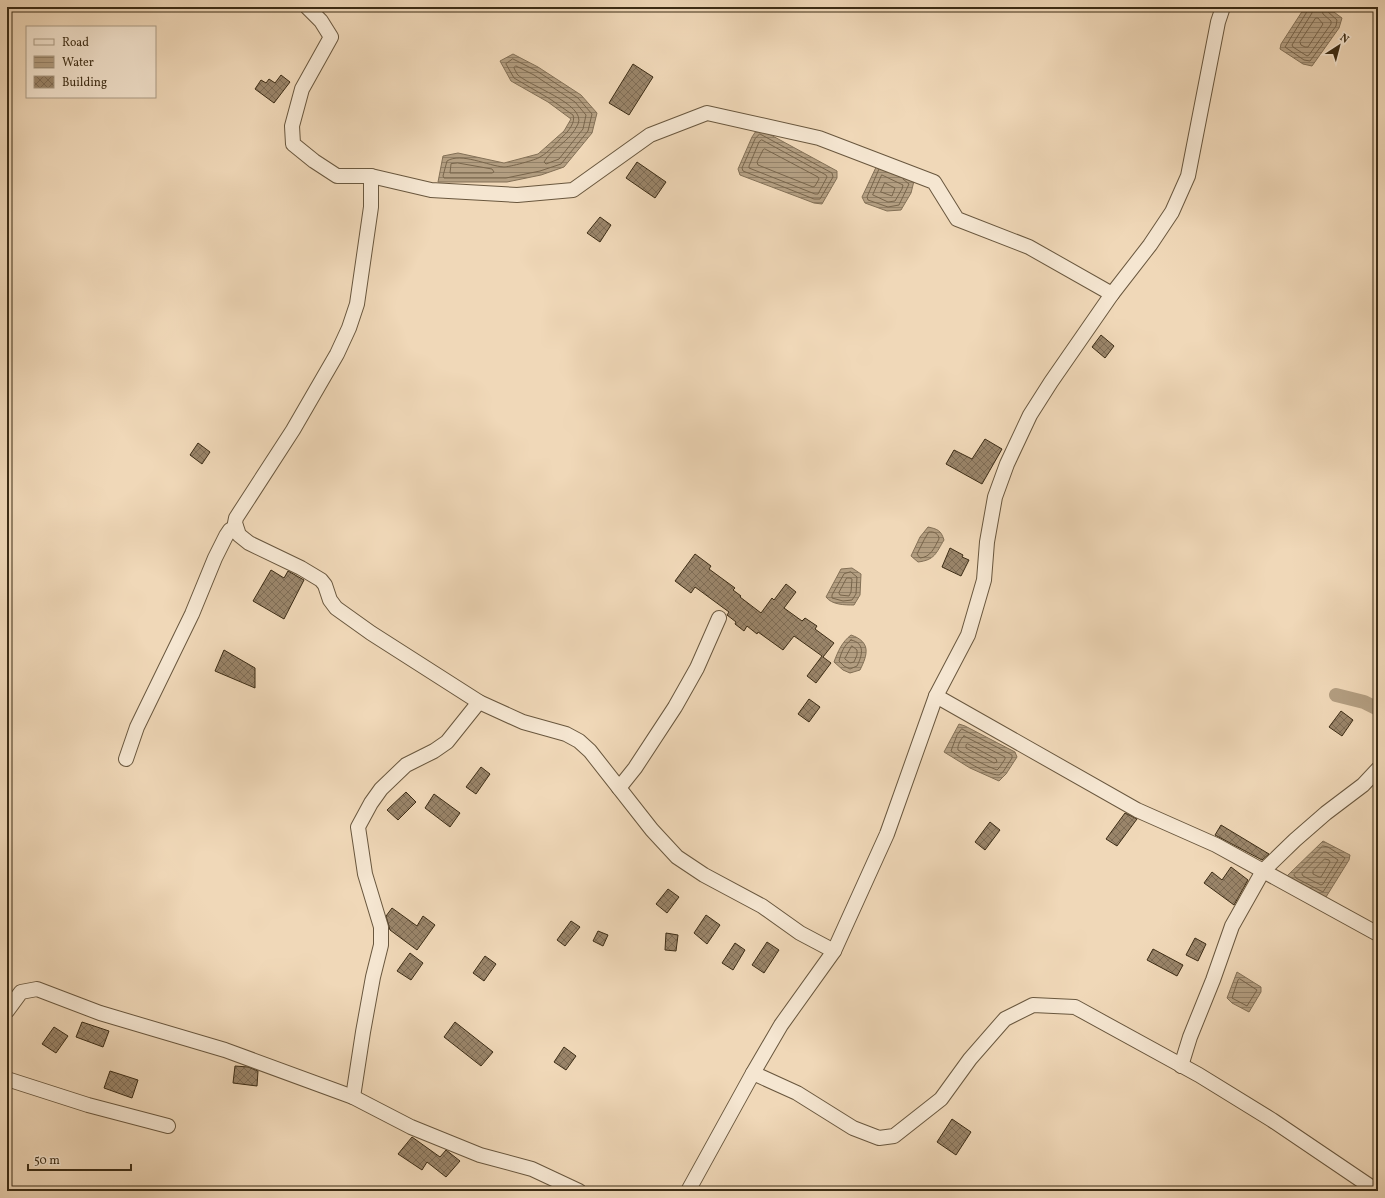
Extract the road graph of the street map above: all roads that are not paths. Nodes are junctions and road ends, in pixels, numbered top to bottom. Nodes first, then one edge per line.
1 (307, 7) edge
2 (1223, 7) edge
3 (371, 176) junction
4 (1112, 294) junction
5 (236, 527) junction
6 (719, 618) dead end
7 (936, 696) junction
8 (479, 702) junction
9 (126, 759) dead end
10 (1378, 770) edge
11 (620, 788) junction
12 (1263, 871) junction
13 (1378, 934) edge
14 (834, 952) junction
15 (7, 1011) edge
16 (1181, 1066) junction
17 (753, 1073) junction
18 (7, 1079) edge
19 (353, 1097) junction
20 (168, 1126) dead end
21 (579, 1191) edge
22 (688, 1191) edge
23 (1377, 1191) edge

1 - 3 street
2 - 4 street
3 - 4 street
3 - 5 street
4 - 7 street
5 - 8 street
5 - 9 street
6 - 11 street
7 - 12 street
7 - 14 street
8 - 11 street
8 - 19 street
10 - 12 street
11 - 14 street
12 - 13 street
12 - 16 street
14 - 17 street
15 - 19 street
16 - 17 street
16 - 23 street
17 - 22 street
18 - 20 street
19 - 21 street

